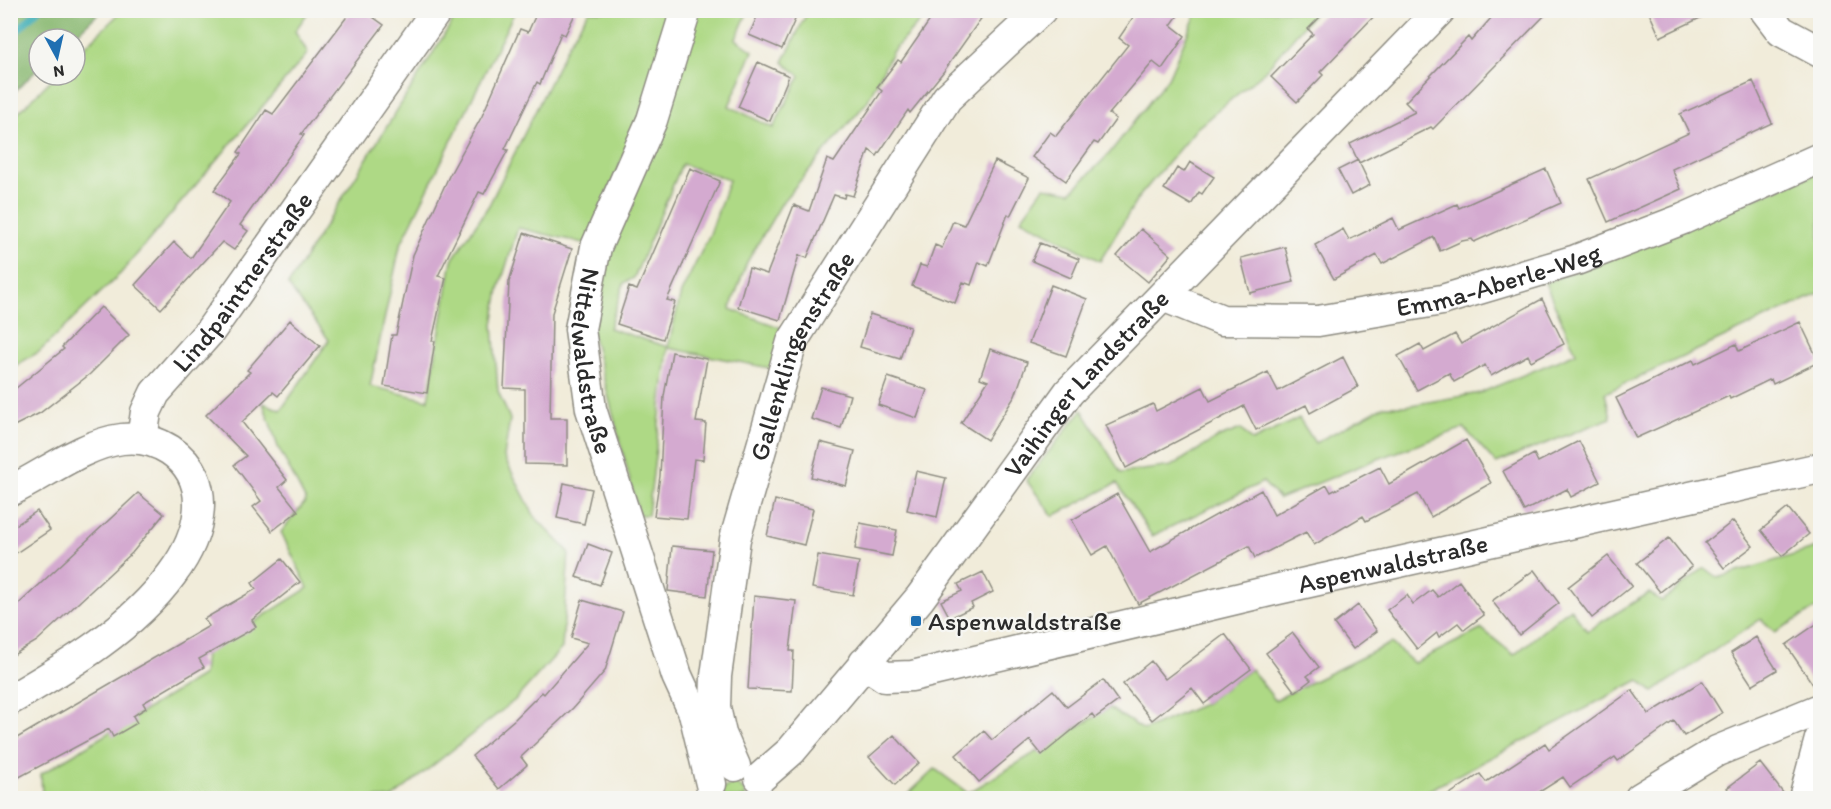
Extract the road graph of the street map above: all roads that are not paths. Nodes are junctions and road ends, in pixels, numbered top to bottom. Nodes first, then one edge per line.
1 (437, 10) edge
2 (686, 10) edge
3 (1041, 10) edge
4 (1440, 10) edge
5 (1765, 10) edge
6 (1821, 52) edge
7 (1821, 158) edge
8 (1163, 296) junction
9 (142, 439) junction
10 (1821, 468) edge
11 (10, 490) edge
12 (864, 663) junction
13 (10, 700) edge
14 (1821, 709) edge
15 (704, 710) junction
16 (1821, 740) edge
17 (752, 781) edge
18 (707, 791) edge
19 (1640, 798) edge
20 (1804, 798) edge

1 - 9 street, Lindpaintnerstraße
2 - 15 street, Nittelwaldstraße
3 - 15 street, Gallenklingenstraße
4 - 8 street, Vaihinger Landstraße
5 - 6 street
7 - 8 street, Emma-Aberle-Weg
8 - 12 street, Vaihinger Landstraße
9 - 11 street
9 - 13 street
10 - 12 street, Aspenwaldstraße
12 - 17 street, Vaihinger Landstraße
14 - 19 street
15 - 17 street, Gallenklingenstraße
15 - 18 street, Nittelwaldstraße
16 - 20 street
17 - 18 street, Vaihinger Landstraße

